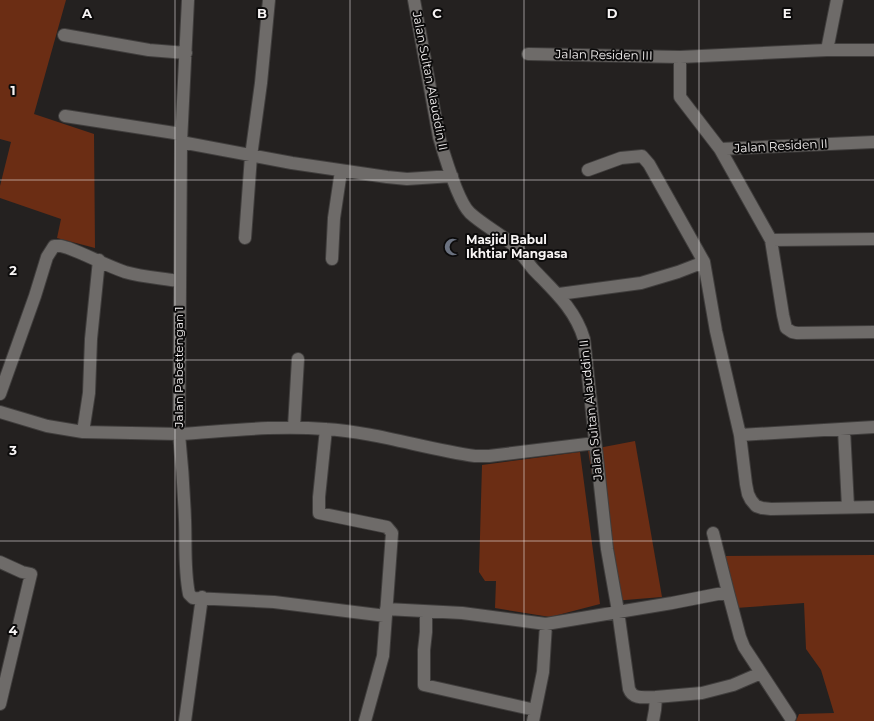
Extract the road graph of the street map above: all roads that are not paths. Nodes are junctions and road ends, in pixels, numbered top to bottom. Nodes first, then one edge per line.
1 (188, 0) edge
2 (269, 0) edge
3 (414, 0) edge
4 (837, 0) edge
5 (64, 34) dead end
6 (827, 50) junction
7 (874, 50) edge
8 (186, 53) junction
9 (528, 54) dead end
10 (680, 57) junction
11 (65, 116) dead end
12 (181, 138) junction
13 (874, 142) edge
14 (720, 149) junction
15 (251, 156) junction
16 (588, 170) dead end
17 (341, 171) junction
18 (452, 176) junction
19 (245, 238) dead end
20 (874, 239) edge
21 (771, 240) junction
22 (332, 259) dead end
23 (99, 260) junction
24 (704, 262) junction
25 (179, 280) junction
26 (559, 294) junction
27 (874, 332) edge
28 (298, 359) dead end
29 (0, 394) edge
30 (0, 412) edge
31 (294, 427) junction
32 (874, 427) edge
33 (326, 429) junction
34 (844, 429) junction
35 (83, 432) junction
36 (179, 434) junction
37 (740, 435) junction
38 (595, 443) junction
39 (848, 507) junction
40 (874, 507) edge
41 (713, 533) dead end
42 (0, 562) edge
43 (728, 592) junction
44 (202, 597) junction
45 (618, 611) junction
46 (426, 612) junction
47 (386, 613) junction
48 (546, 624) junction
49 (761, 673) junction
50 (656, 697) junction
51 (0, 704) edge
52 (534, 716) edge
53 (790, 717) dead end
54 (185, 721) edge
55 (365, 721) edge
56 (653, 721) edge

1 - 8 street, Jalan Pabettengan 1
2 - 15 street
3 - 18 street, Jalan Sultan Alauddin II
4 - 6 street
5 - 8 street
6 - 7 street, Jalan Residen III
6 - 10 street, Jalan Residen III
8 - 12 street, Jalan Pabettengan 1
9 - 10 street, Jalan Residen III
10 - 14 street
11 - 12 street
12 - 15 street
12 - 25 street, Jalan Pabettengan 1
13 - 14 street, Jalan Residen II
14 - 21 street, Jalan Residen II
15 - 17 street
15 - 19 street
16 - 24 street
17 - 18 street
17 - 22 street
18 - 26 street, Jalan Sultan Alauddin II
20 - 21 street
21 - 27 street
23 - 25 street
23 - 29 street
23 - 35 street
24 - 26 street
24 - 37 street
25 - 36 street, Jalan Pabettengan 1
26 - 38 street, Jalan Sultan Alauddin II
28 - 31 street
30 - 35 street
31 - 33 street, Jalan Pabettengan 1
31 - 36 street, Jalan Pabettengan 1
32 - 34 street
33 - 38 street, Jalan Pabettengan 1
33 - 47 street
34 - 37 street
34 - 39 street
35 - 36 street
36 - 44 street
37 - 39 street
38 - 45 street, Jalan Sultan Alauddin II
39 - 40 street
41 - 43 street
42 - 51 street
43 - 45 street
43 - 49 street
44 - 47 street
44 - 54 street
45 - 48 street
45 - 50 street, Jalan Sultan Alauddin II
46 - 47 street
46 - 48 street
46 - 52 street
47 - 55 street
48 - 52 street
49 - 50 street, Jalan Sultan Alauddin II
49 - 53 street
50 - 56 street

